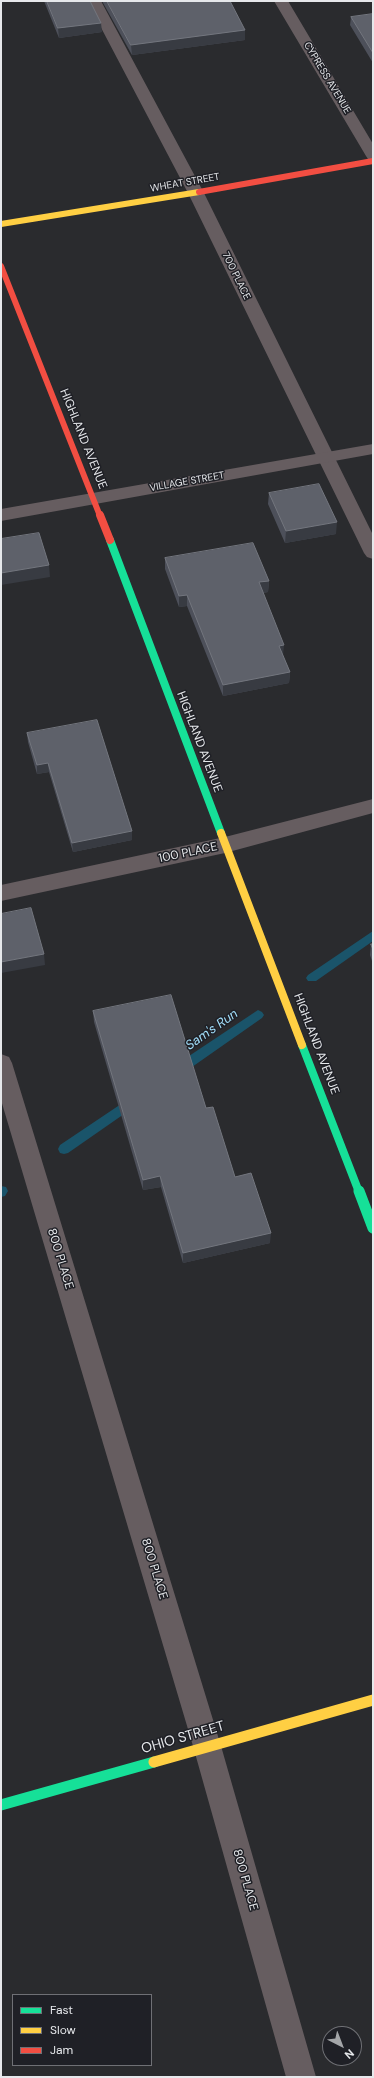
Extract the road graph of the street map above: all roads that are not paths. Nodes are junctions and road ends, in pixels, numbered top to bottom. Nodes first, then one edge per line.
1 (94, 1) edge
2 (282, 1) edge
3 (373, 156) edge
4 (373, 161) edge
5 (196, 193) junction
6 (1, 224) edge
7 (1, 266) edge
8 (373, 449) edge
9 (324, 458) junction
10 (94, 499) junction
11 (1, 515) edge
12 (373, 553) edge
13 (373, 806) edge
14 (225, 846) junction
15 (1, 893) edge
16 (1, 1063) edge
17 (373, 1228) edge
18 (373, 1700) edge
19 (207, 1746) junction
20 (1, 1805) edge
21 (301, 2077) edge

1 - 5 street, 700 PLACE
2 - 3 street, CYPRESS AVENUE
4 - 5 street, WHEAT STREET
5 - 6 street, WHEAT STREET
5 - 9 street, 700 PLACE
7 - 10 street, HIGHLAND AVENUE
8 - 9 street, VILLAGE STREET
9 - 10 street, VILLAGE STREET
9 - 12 street, 700 PLACE
10 - 11 street, VILLAGE STREET
10 - 14 street, HIGHLAND AVENUE
13 - 14 street, 100 PLACE
14 - 15 street, 100 PLACE
14 - 17 street, HIGHLAND AVENUE
16 - 19 street, 800 PLACE
18 - 19 street, OHIO STREET
19 - 20 street, OHIO STREET
19 - 21 street, 800 PLACE

